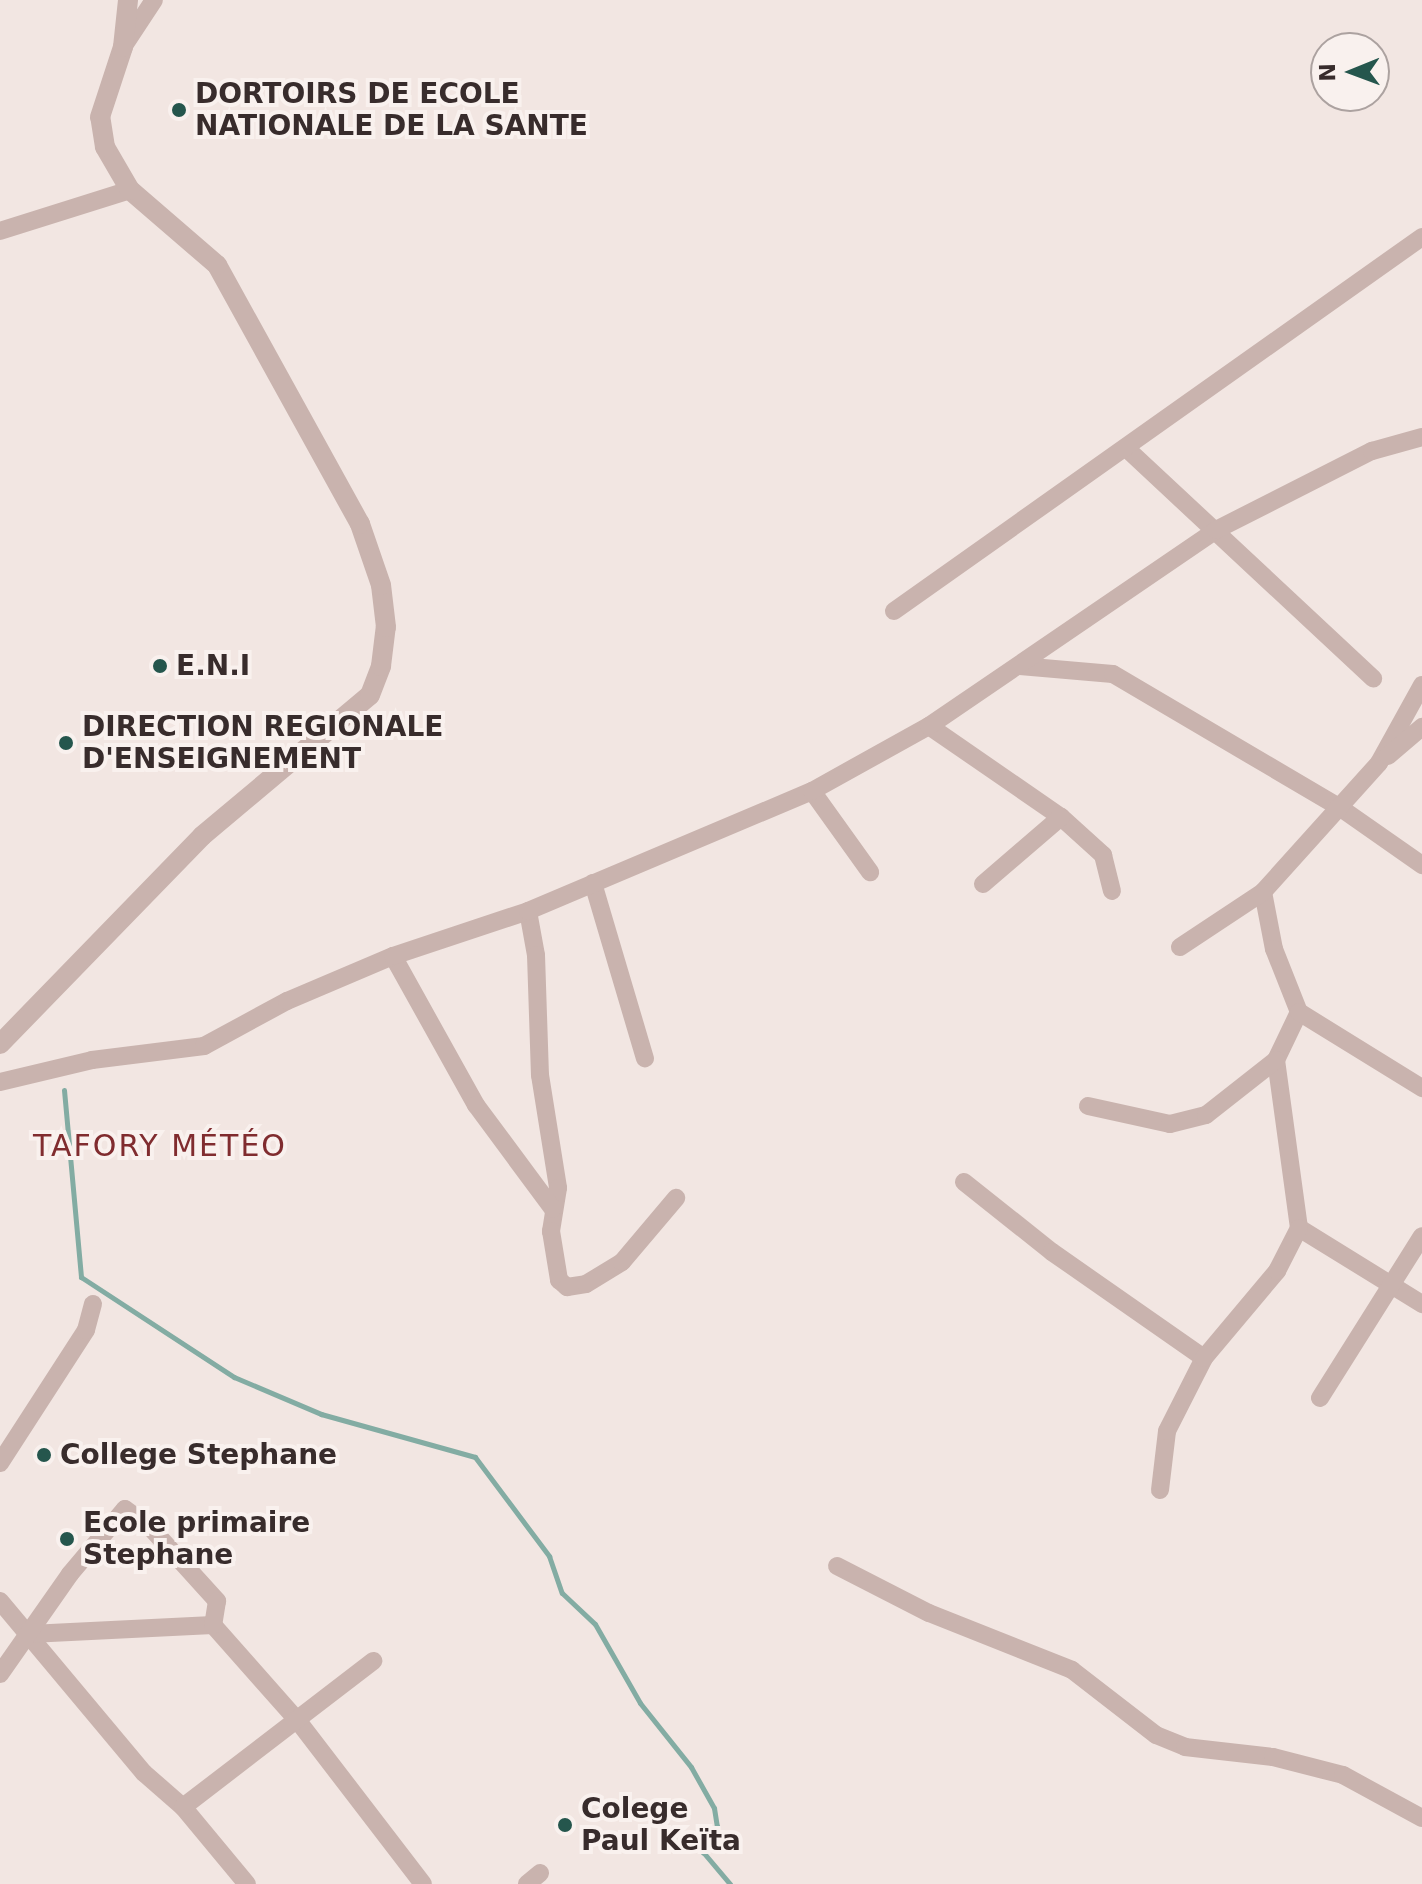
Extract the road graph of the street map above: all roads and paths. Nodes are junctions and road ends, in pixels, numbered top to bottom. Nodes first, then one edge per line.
1 (128, 0) edge
2 (154, 0) edge
3 (123, 47) junction
4 (130, 190) junction
5 (0, 231) edge
6 (1422, 237) edge
7 (1420, 441) edge
8 (1126, 448) junction
9 (1216, 530) junction
10 (894, 611) dead end
11 (1020, 666) junction
12 (1373, 678) dead end
13 (1422, 685) edge
14 (929, 726) junction
15 (1422, 727) edge
16 (1379, 763) junction
17 (812, 791) junction
18 (1342, 809) junction
19 (1061, 817) junction
20 (1422, 865) edge
21 (870, 872) dead end
22 (593, 883) junction
23 (983, 884) dead end
24 (1112, 891) dead end
25 (1263, 892) junction
26 (528, 911) junction
27 (1180, 947) dead end
28 (393, 956) junction
29 (1299, 1012) junction
30 (0, 1044) edge
31 (645, 1058) dead end
32 (1276, 1060) junction
33 (0, 1082) edge
34 (1422, 1088) edge
35 (1088, 1106) dead end
36 (964, 1182) dead end
37 (676, 1198) dead end
38 (553, 1209) junction
39 (1299, 1228) junction
40 (1422, 1236) edge
41 (1391, 1284) junction
42 (93, 1304) dead end
43 (1422, 1304) edge
44 (1204, 1358) junction
45 (1320, 1398) dead end
46 (0, 1463) edge
47 (1160, 1490) dead end
48 (837, 1566) dead end
49 (0, 1601) edge
50 (213, 1625) junction
51 (30, 1634) junction
52 (373, 1661) dead end
53 (0, 1674) edge
54 (298, 1721) junction
55 (183, 1807) junction
56 (1422, 1818) edge
57 (247, 1884) edge
58 (423, 1884) edge

1 - 3 street
2 - 3 street
3 - 4 street
4 - 5 street
4 - 30 street
6 - 8 street
7 - 9 street
8 - 9 street
8 - 10 street
9 - 11 street
9 - 12 street
11 - 14 street
11 - 18 street
13 - 16 street
14 - 17 street
14 - 19 street
15 - 16 street
16 - 18 street
17 - 21 street
17 - 22 street
18 - 20 street
18 - 25 street
19 - 23 street
19 - 24 street
22 - 26 street
22 - 31 street
25 - 27 street
25 - 29 street
26 - 28 street
26 - 38 street
28 - 33 street
28 - 38 street
29 - 32 street
29 - 34 street
32 - 35 street
32 - 39 street
36 - 44 street
37 - 38 street
39 - 41 street
39 - 44 street
40 - 41 street
41 - 43 street
41 - 45 street
42 - 46 street
44 - 47 street
48 - 56 street
49 - 51 street
50 - 51 street
50 - 51 street
50 - 54 street
51 - 53 street
51 - 55 street
52 - 54 street
54 - 55 street
54 - 58 street
55 - 57 street

